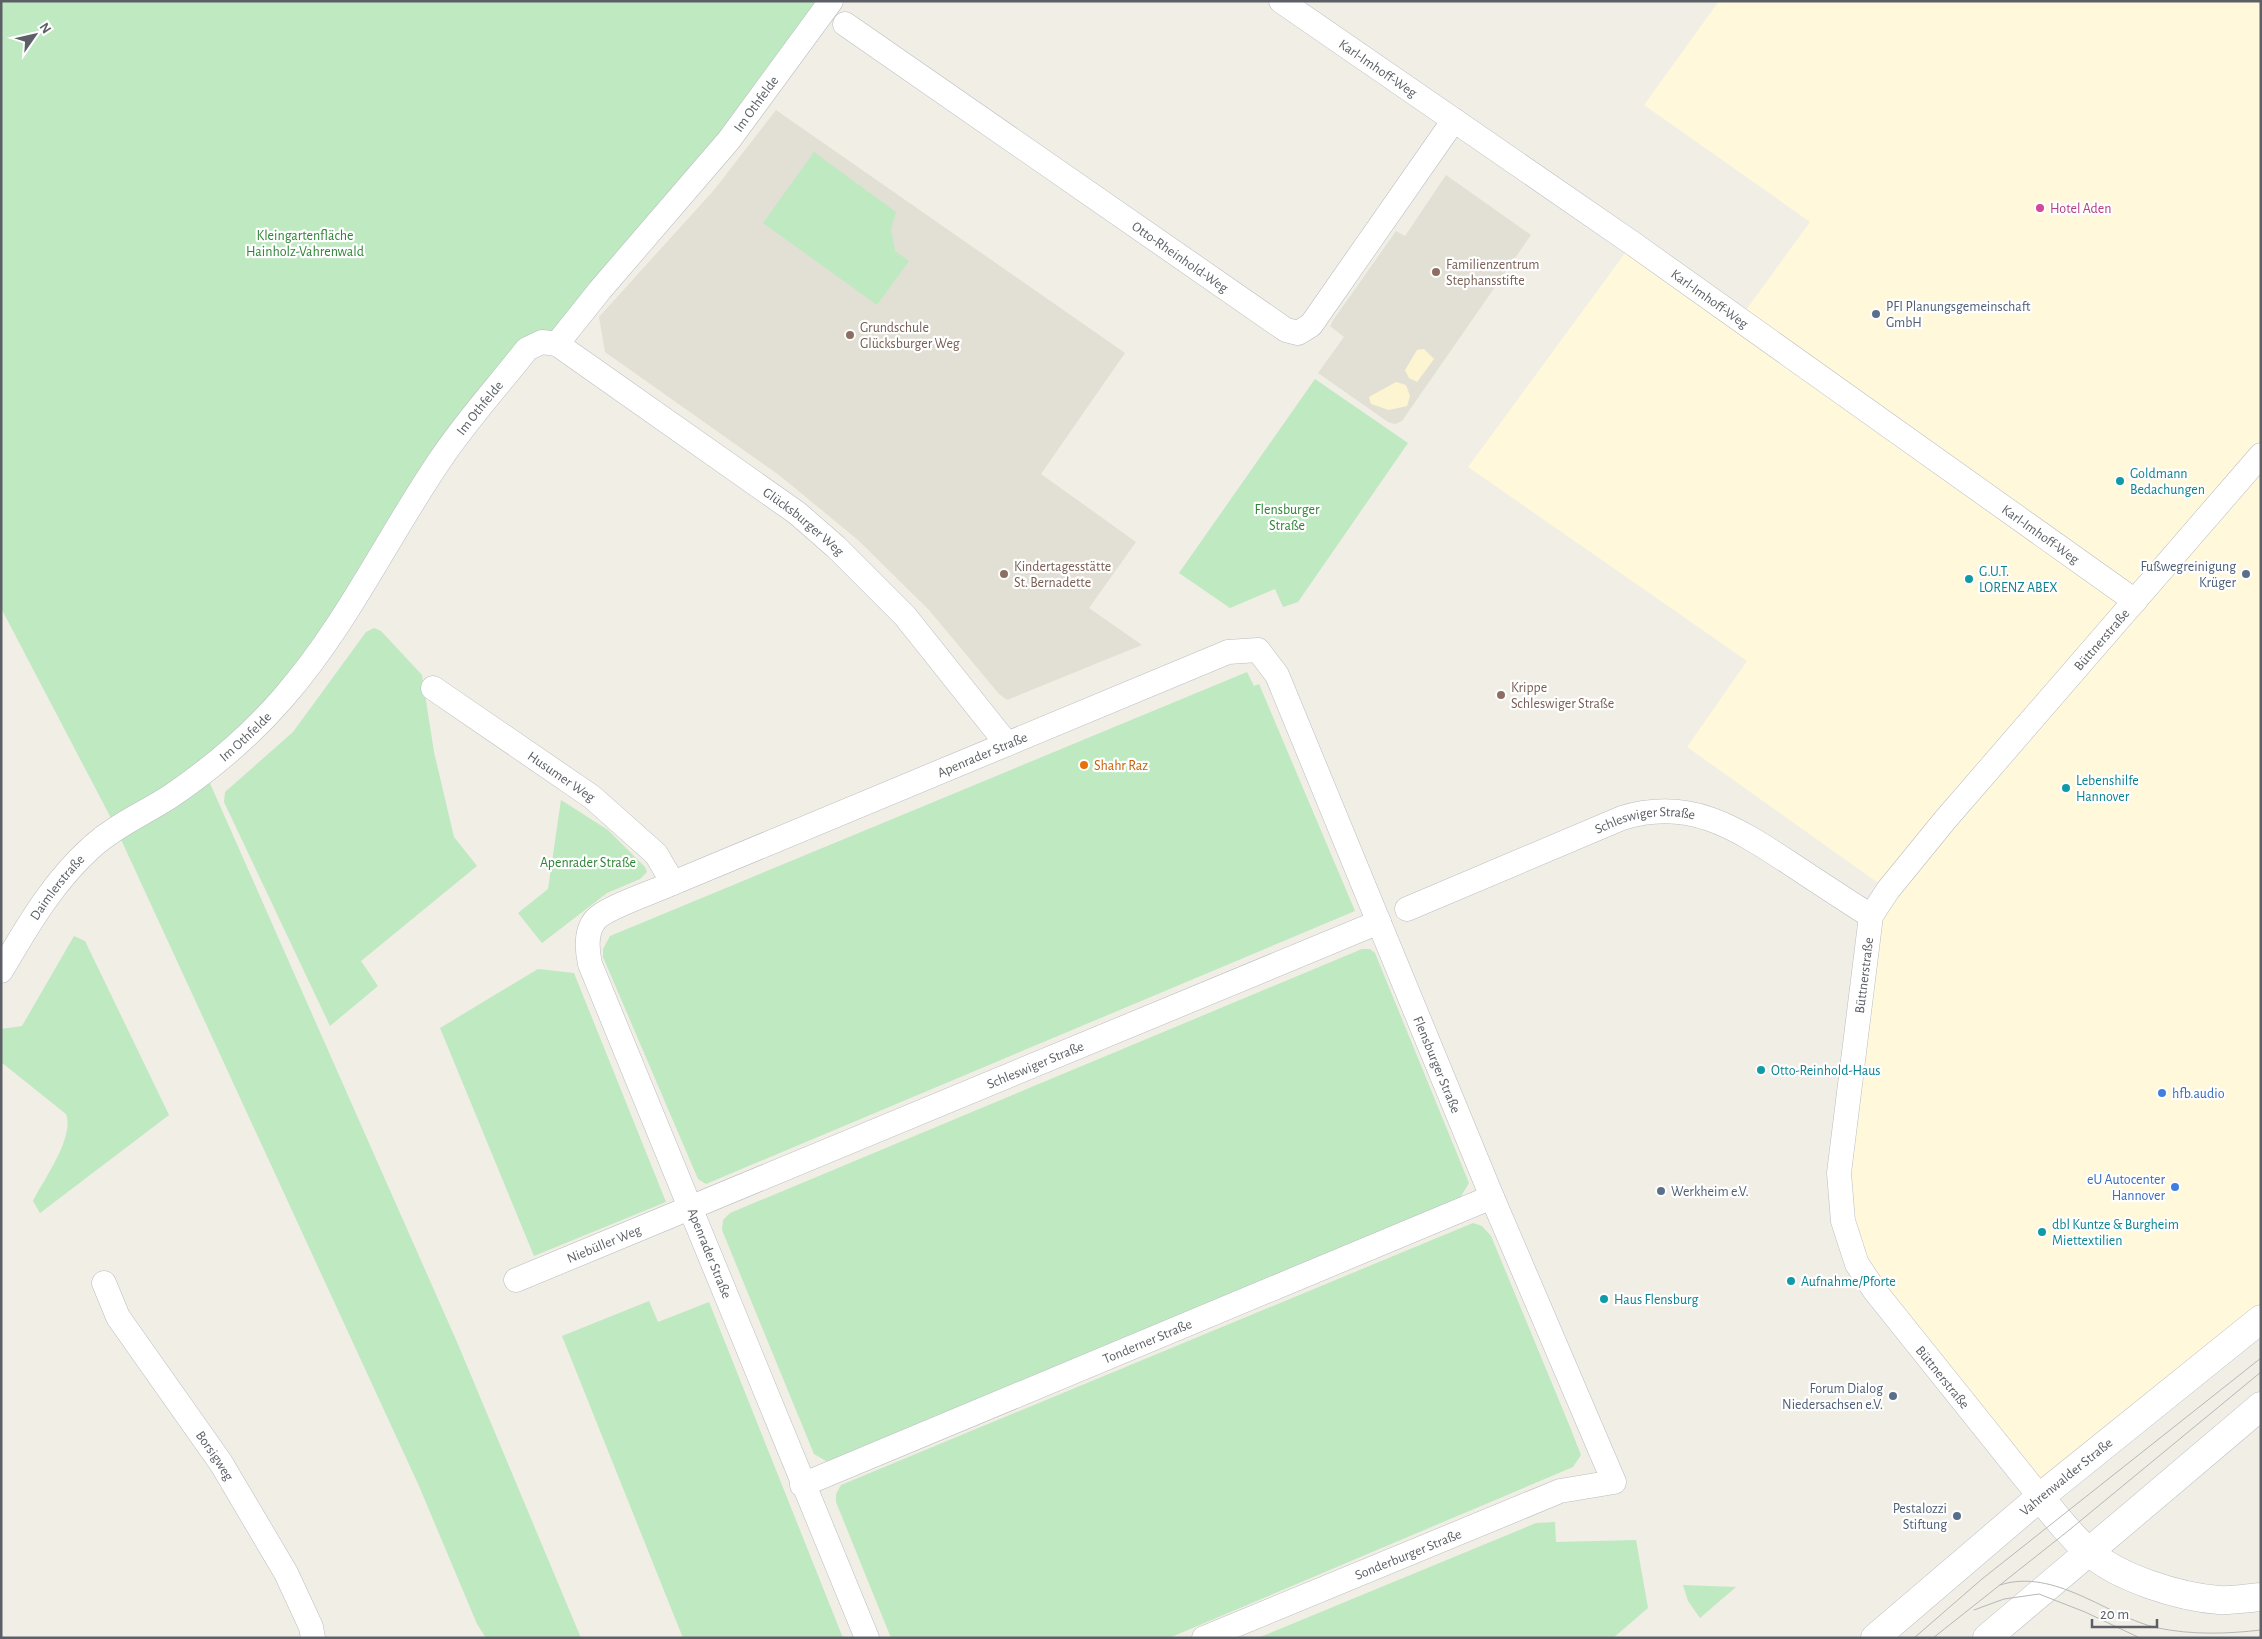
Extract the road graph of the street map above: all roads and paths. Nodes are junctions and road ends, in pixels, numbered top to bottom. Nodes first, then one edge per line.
1 (832, 1) edge
2 (1281, 1) edge
3 (845, 24) dead end
4 (1454, 120) junction
5 (558, 344) junction
6 (2261, 455) edge
7 (2135, 601) junction
8 (1258, 650) joint
9 (433, 688) dead end
10 (1007, 744) junction
11 (130, 818) joint
12 (673, 883) junction
13 (1407, 909) dead end
14 (1871, 916) junction
15 (1379, 922) junction
16 (1, 971) edge
17 (1492, 1197) junction
18 (691, 1207) junction
19 (516, 1280) dead end
20 (104, 1283) dead end
21 (2261, 1319) edge
22 (2261, 1406) edge
23 (1614, 1482) joint
24 (802, 1485) junction
25 (2040, 1497) junction
26 (2090, 1552) junction
27 (2261, 1597) edge
28 (313, 1638) edge
29 (867, 1638) edge
30 (1204, 1638) edge
31 (1875, 1638) edge
32 (1987, 1638) edge

1 - 5 street, Im Othfelde
2 - 4 street, Karl-Imhoff-Weg
3 - 4 street, Otto-Rheinhold-Weg
4 - 7 street, Karl-Imhoff-Weg
5 - 10 street, Glücksburger Weg
5 - 11 street, Im Othfelde
6 - 7 street, Büttnerstraße
7 - 14 street, Büttnerstraße
8 - 10 street, Apenrader Straße
8 - 15 street, Flensburger Straße
9 - 12 street, Husumer Weg
10 - 12 street, Apenrader Straße
11 - 16 street, Daimlerstraße
12 - 18 street, Apenrader Straße
13 - 14 street, Schleswiger Straße
14 - 25 street, Büttnerstraße
15 - 17 street, Flensburger Straße
15 - 18 street, Schleswiger Straße
17 - 23 street, Flensburger Straße
17 - 24 street, Tonderner Straße
18 - 19 street, Niebüller Weg
18 - 24 street, Apenrader Straße
20 - 28 street, Borsigweg
21 - 25 main road, Vahrenwalder Straße
22 - 26 main road
23 - 30 street, Sonderburger Straße
24 - 29 street, Apenrader Straße
25 - 26 main road, Büttnerstraße
25 - 31 main road, Vahrenwalder Straße
26 - 27 main road, Büttnerstraße
26 - 32 main road

